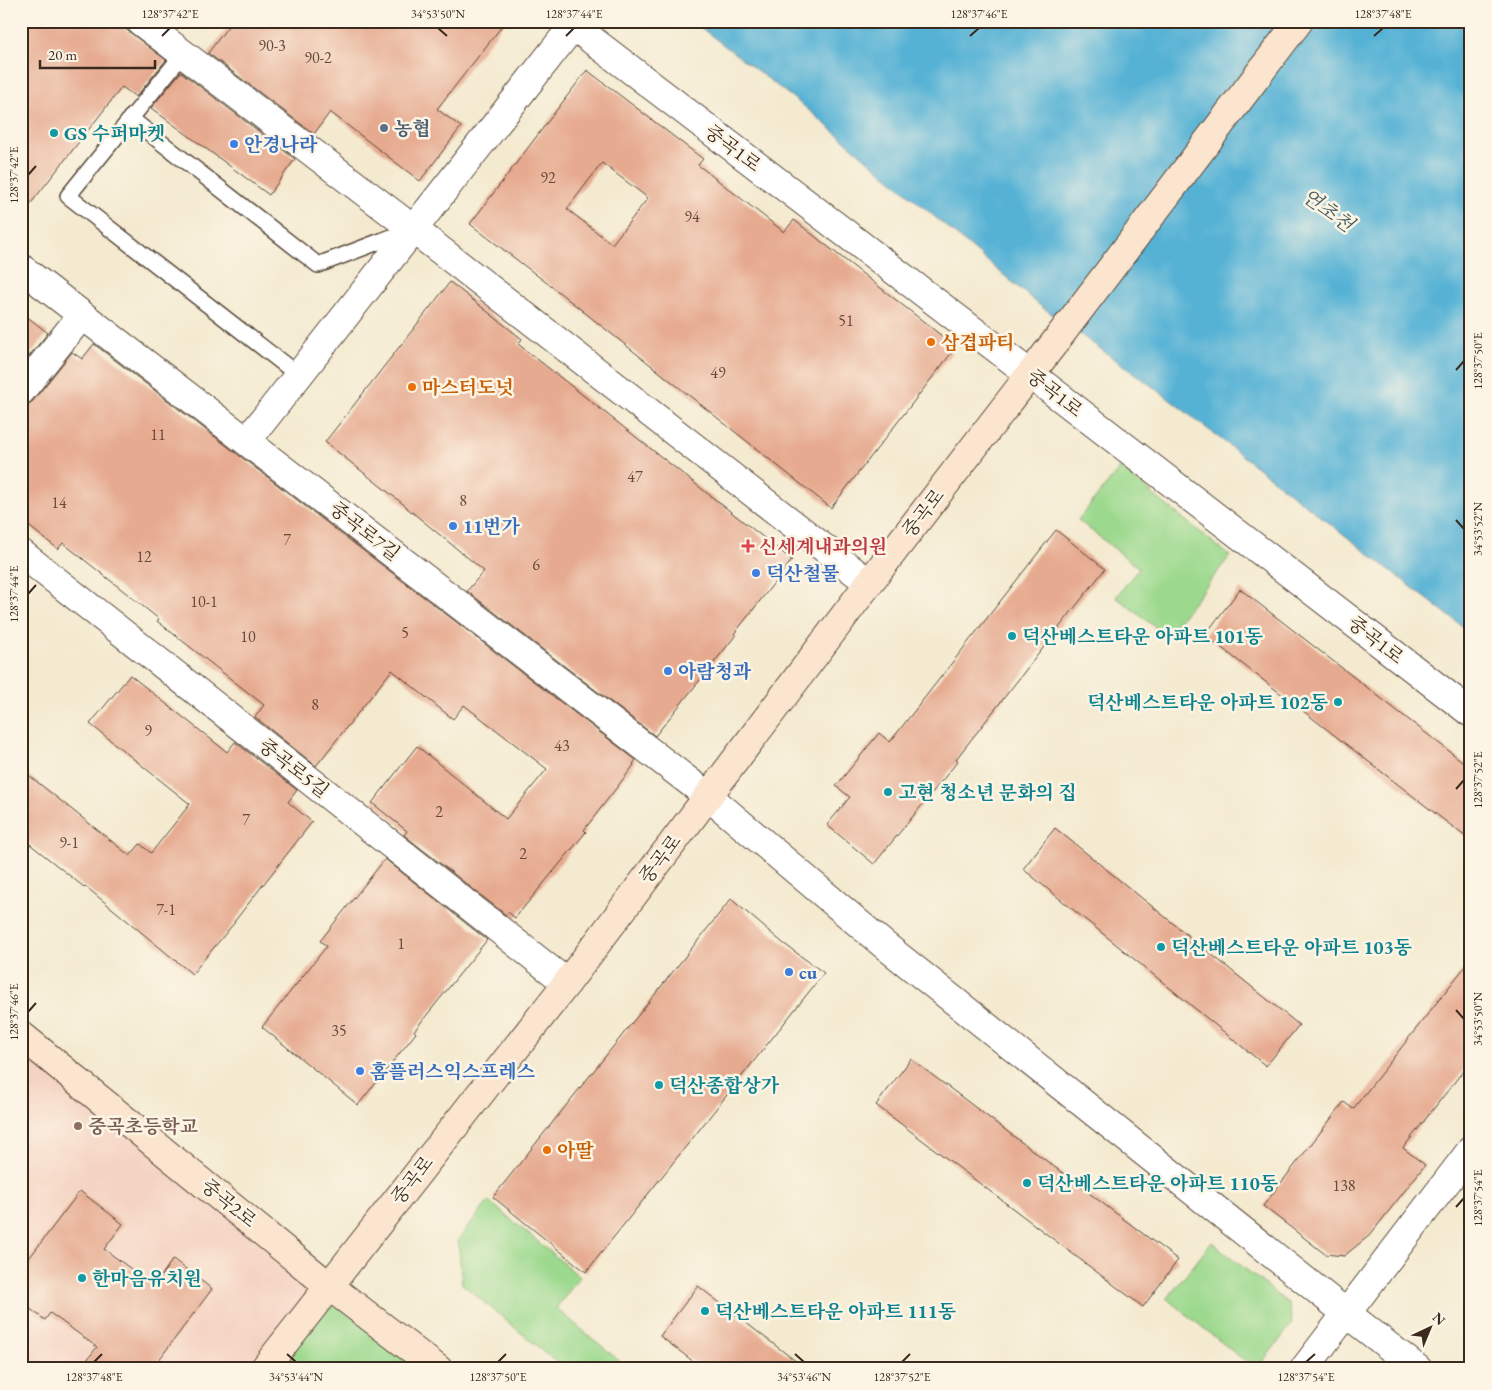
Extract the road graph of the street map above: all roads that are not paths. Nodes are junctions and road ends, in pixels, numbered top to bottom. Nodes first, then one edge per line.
1 (140, 21) edge
2 (1299, 21) edge
3 (570, 24) edge
4 (183, 54) junction
5 (130, 118) junction
6 (413, 229) junction
7 (21, 268) edge
8 (82, 315) junction
9 (1030, 374) junction
10 (298, 375) junction
11 (21, 391) edge
12 (247, 441) junction
13 (21, 553) edge
14 (868, 583) junction
15 (1471, 713) edge
16 (708, 796) junction
17 (567, 983) junction
18 (21, 1034) edge
19 (1471, 1150) edge
20 (329, 1286) junction
21 (1346, 1313) junction
22 (264, 1369) edge
23 (438, 1369) edge
24 (1304, 1369) edge
25 (1418, 1369) edge

1 - 4 street
2 - 9 street, 중곡로
3 - 6 street
3 - 9 street, 중곡1로
4 - 5 lane
4 - 6 street
5 - 6 lane
5 - 10 lane
6 - 10 street
6 - 14 street
7 - 8 street, 중곡로7길
8 - 11 street
8 - 12 street, 중곡로7길
9 - 14 street, 중곡로
9 - 15 street, 중곡1로
10 - 12 street
12 - 16 street, 중곡로7길
13 - 17 street, 중곡로5길
14 - 16 street, 중곡로
16 - 17 street, 중곡로
16 - 21 street, 중곡로7길
17 - 20 street, 중곡로
18 - 20 street, 중곡2로
19 - 21 street
20 - 22 street, 중곡로
20 - 23 street, 중곡2로
21 - 24 street
21 - 25 street, 중곡로7길

